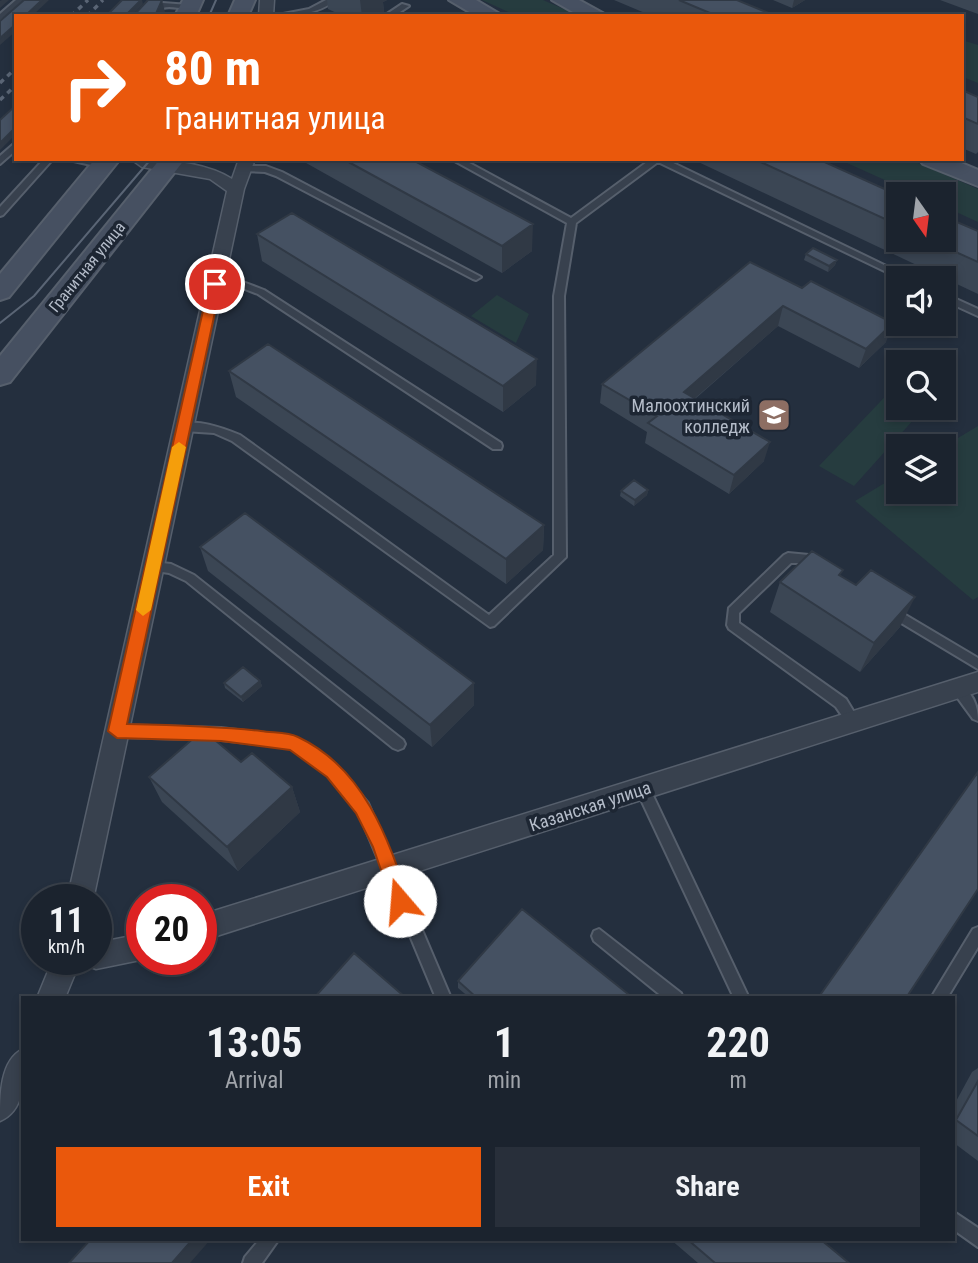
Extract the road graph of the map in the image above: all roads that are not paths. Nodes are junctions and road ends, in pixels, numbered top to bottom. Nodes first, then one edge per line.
1 (21, 0) edge
2 (332, 0) edge
3 (459, 0) edge
4 (562, 0) edge
5 (405, 6) dead end
6 (189, 7) edge
7 (311, 11) junction
8 (147, 14) edge
9 (291, 14) edge
10 (316, 14) edge
11 (391, 14) edge
12 (489, 14) edge
13 (594, 14) edge
14 (0, 19) edge
15 (14, 148) edge
16 (0, 161) edge
17 (48, 161) edge
18 (459, 161) edge
19 (655, 161) edge
20 (662, 161) edge
21 (936, 161) edge
22 (106, 162) edge
23 (171, 163) edge
24 (246, 164) edge
25 (978, 179) edge
26 (236, 189) junction
27 (0, 213) edge
28 (572, 222) junction
29 (886, 268) edge
30 (476, 277) dead end
31 (215, 284) junction
32 (0, 291) edge
33 (956, 302) edge
34 (978, 313) edge
35 (0, 375) edge
36 (184, 427) junction
37 (496, 446) dead end
38 (153, 567) junction
39 (828, 573) edge
40 (885, 607) edge
41 (978, 664) edge
42 (968, 685) edge
43 (978, 715) edge
44 (854, 722) junction
45 (117, 731) junction
46 (398, 744) dead end
47 (643, 789) junction
48 (390, 869) junction
49 (84, 884) edge
50 (217, 923) edge
51 (978, 934) edge
52 (599, 936) dead end
53 (60, 975) edge
54 (52, 996) edge
55 (443, 996) edge
56 (674, 996) edge
57 (741, 996) edge
58 (939, 996) edge
59 (21, 1067) edge
60 (0, 1106) edge
61 (955, 1221) edge
62 (978, 1239) edge
63 (269, 1241) edge
64 (251, 1263) edge

1 - 14 lane
2 - 7 lane
3 - 12 street
4 - 13 street
5 - 11 lane
6 - 8 lane
7 - 9 lane
7 - 10 lane
15 - 16 lane
17 - 27 lane
18 - 28 lane
19 - 28 lane
20 - 29 lane
21 - 25 street
22 - 32 street
23 - 26 street
23 - 35 street, Гранитная улица
24 - 26 street
24 - 30 lane
26 - 31 street
28 - 36 lane
31 - 36 street
31 - 37 lane
33 - 34 lane
36 - 38 street
38 - 45 street
38 - 46 lane
39 - 44 lane
40 - 41 lane
42 - 43 lane
42 - 44 street, Казанская улица
44 - 47 street, Казанская улица
45 - 48 lane
45 - 49 street
47 - 48 street, Казанская улица
47 - 57 lane
48 - 50 street, Казанская улица
48 - 55 lane
51 - 58 lane
52 - 56 lane
53 - 54 street
59 - 60 street
61 - 62 lane
63 - 64 lane

